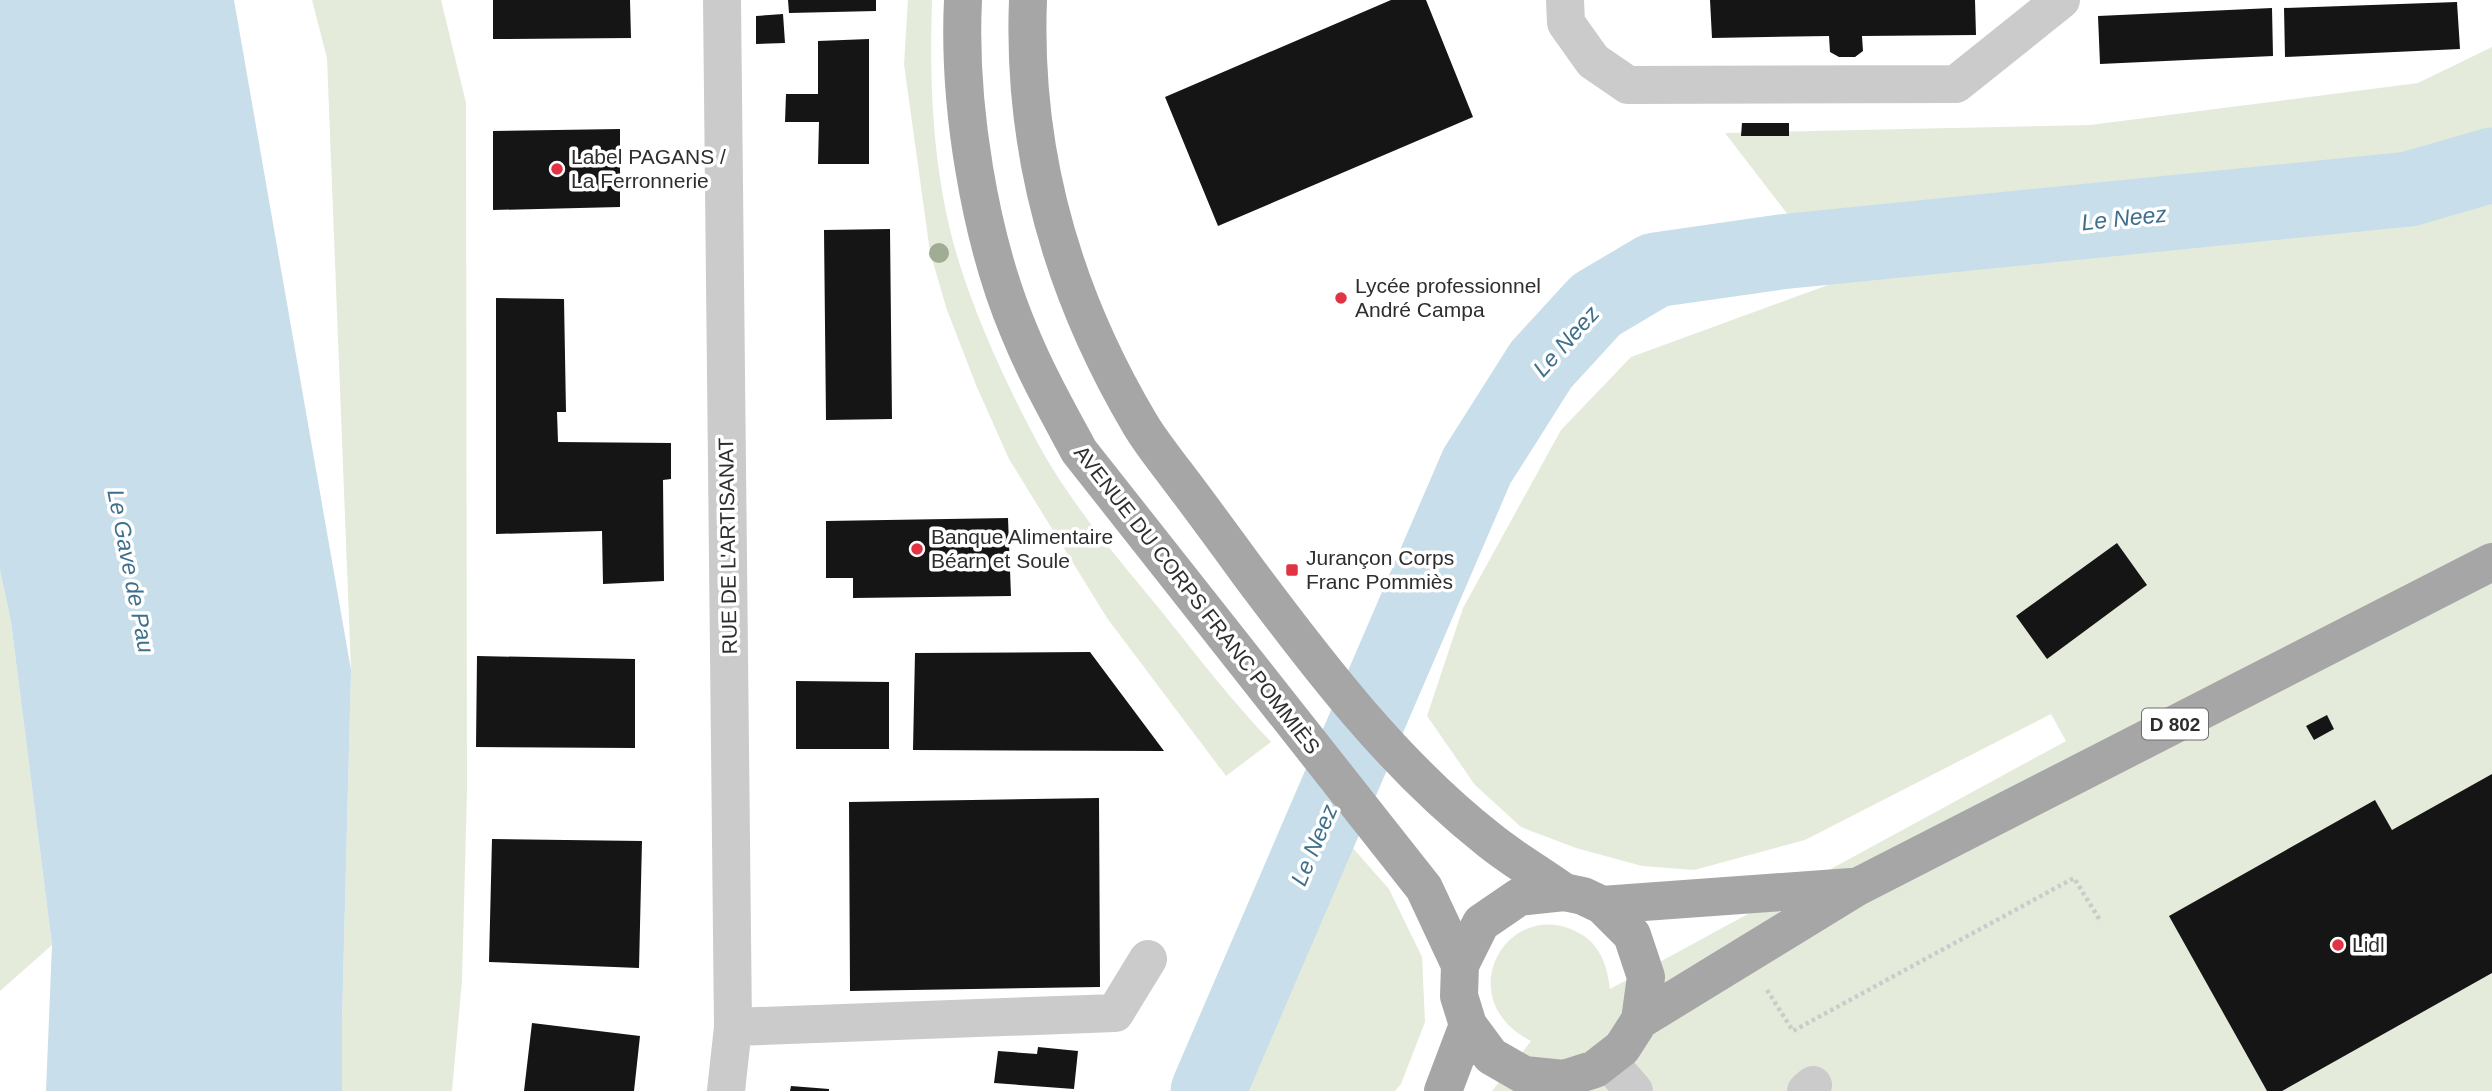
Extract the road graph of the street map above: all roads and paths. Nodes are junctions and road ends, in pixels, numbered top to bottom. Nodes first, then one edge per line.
1 (722, 0) edge
2 (963, 0) edge
3 (1028, 0) edge
4 (1565, 0) edge
5 (2061, 0) edge
6 (2492, 562) edge
7 (1857, 887) junction
8 (1564, 892) junction
9 (1602, 905) junction
10 (2101, 922) dead end
11 (1148, 959) dead end
12 (1460, 965) junction
13 (1764, 986) dead end
14 (1640, 1020) junction
15 (1468, 1025) junction
16 (733, 1027) junction
17 (1607, 1060) junction
18 (1555, 1085) edge
19 (726, 1091) edge
20 (1443, 1091) edge
21 (1634, 1091) edge

1 - 16 street, RUE DE L'ARTISANAT
2 - 12 main road, AVENUE DU CORPS FRANC POMMIÈS
3 - 8 main road
4 - 5 street
6 - 7 main road, D 802
7 - 9 main road, D 802
7 - 14 main road, D 802
8 - 9 main road
8 - 12 main road
9 - 14 main road
10 - 13 path
11 - 16 street
12 - 15 main road
14 - 17 main road
15 - 18 main road
15 - 20 main road
16 - 19 street, RUE DE L'ARTISANAT
17 - 18 main road
17 - 21 street

